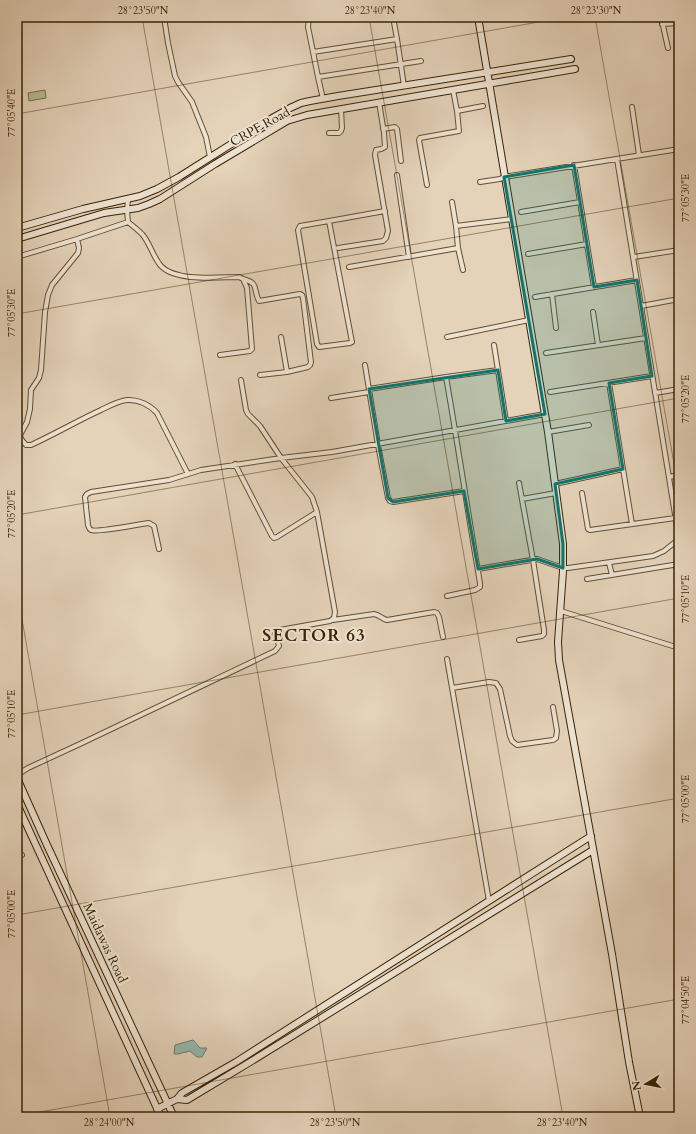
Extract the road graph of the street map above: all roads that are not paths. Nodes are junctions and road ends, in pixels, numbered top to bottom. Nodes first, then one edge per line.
1 (164, 17) edge
2 (309, 17) edge
3 (393, 17) edge
4 (478, 17) edge
5 (661, 17) edge
6 (679, 23) edge
7 (662, 24) junction
8 (397, 38) junction
9 (668, 48) dead end
10 (313, 52) junction
11 (571, 59) dead end
12 (421, 61) dead end
13 (400, 64) junction
14 (574, 69) dead end
15 (487, 73) junction
16 (318, 77) junction
17 (489, 83) junction
18 (404, 86) junction
19 (453, 90) junction
20 (322, 99) junction
21 (379, 102) junction
22 (483, 106) dead end
23 (632, 107) dead end
24 (341, 108) junction
25 (457, 110) junction
26 (383, 129) junction
27 (329, 134) dead end
28 (679, 149) edge
29 (639, 155) junction
30 (210, 157) junction
31 (617, 158) junction
32 (401, 161) dead end
33 (574, 165) junction
34 (397, 176) dead end
35 (504, 177) junction
36 (480, 182) dead end
37 (427, 185) dead end
38 (128, 199) junction
39 (452, 202) dead end
40 (580, 202) junction
41 (127, 210) junction
42 (385, 210) junction
43 (522, 212) dead end
44 (512, 219) junction
45 (329, 221) junction
46 (128, 222) junction
47 (456, 226) junction
48 (17, 228) edge
49 (17, 239) edge
50 (77, 239) junction
51 (587, 244) junction
52 (338, 248) dead end
53 (458, 248) junction
54 (679, 250) edge
55 (528, 254) dead end
56 (17, 257) edge
57 (410, 257) junction
58 (634, 257) junction
59 (349, 267) dead end
60 (463, 270) dead end
61 (243, 279) junction
62 (637, 280) junction
63 (594, 287) junction
64 (552, 294) junction
65 (535, 297) dead end
66 (679, 299) edge
67 (641, 306) junction
68 (593, 312) dead end
69 (529, 320) junction
70 (556, 328) dead end
71 (281, 337) dead end
72 (447, 337) dead end
73 (646, 338) junction
74 (494, 345) dead end
75 (598, 345) junction
76 (546, 353) dead end
77 (220, 355) dead end
78 (365, 365) dead end
79 (498, 370) junction
80 (287, 372) junction
81 (260, 375) dead end
82 (652, 376) junction
83 (446, 377) junction
84 (241, 380) dead end
85 (609, 382) junction
86 (679, 389) edge
87 (369, 391) junction
88 (550, 392) dead end
89 (655, 393) junction
90 (331, 398) dead end
91 (545, 414) junction
92 (506, 421) junction
93 (589, 425) dead end
94 (455, 430) junction
95 (548, 432) junction
96 (378, 445) junction
97 (281, 458) junction
98 (235, 464) junction
99 (623, 469) junction
100 (188, 474) junction
101 (679, 475) edge
102 (669, 477) junction
103 (518, 483) dead end
104 (555, 484) junction
105 (464, 491) junction
106 (556, 493) junction
107 (582, 493) dead end
108 (522, 499) junction
109 (317, 512) junction
110 (675, 518) junction
111 (632, 524) junction
112 (679, 539) edge
113 (159, 549) dead end
114 (533, 560) junction
115 (609, 563) junction
116 (679, 564) edge
117 (563, 568) junction
118 (478, 569) junction
119 (612, 575) junction
120 (587, 579) dead end
121 (447, 596) dead end
122 (561, 611) junction
123 (332, 620) junction
124 (443, 637) dead end
125 (519, 640) dead end
126 (679, 648) edge
127 (447, 659) dead end
128 (452, 688) junction
129 (553, 708) dead end
130 (17, 775) edge
131 (17, 778) edge
132 (17, 804) edge
133 (591, 836) junction
134 (593, 850) junction
135 (22, 855) dead end
136 (17, 858) edge
137 (489, 901) junction
138 (177, 1099) junction
139 (167, 1103) junction
140 (157, 1109) junction
141 (160, 1117) edge
142 (174, 1117) edge
143 (640, 1117) edge

1 - 30 street
2 - 10 street
3 - 8 street
4 - 15 street
5 - 7 street
6 - 7 street
7 - 9 street
8 - 10 street
8 - 13 street
10 - 16 street
11 - 15 street
12 - 13 street
13 - 16 street
13 - 18 street
14 - 17 street, CRPF Road
15 - 17 street
15 - 18 street
16 - 20 street
17 - 19 street, CRPF Road
17 - 35 street
18 - 20 street
19 - 21 street, CRPF Road
19 - 25 street
20 - 30 street
21 - 24 street, CRPF Road
21 - 26 street
22 - 25 street
23 - 29 street
24 - 27 street
24 - 41 street, CRPF Road
25 - 37 street
26 - 32 street
26 - 42 street
28 - 29 street
29 - 31 street
30 - 38 street
31 - 33 street
31 - 58 street
33 - 35 street
33 - 40 street
34 - 57 street
35 - 36 street
35 - 44 street
38 - 41 street
38 - 48 street
39 - 47 street
40 - 43 street
40 - 51 street
41 - 46 street
41 - 49 street, CRPF Road
42 - 45 street
42 - 52 street
44 - 47 street
44 - 69 street
45 - 45 street
46 - 50 street
46 - 61 street
47 - 53 street
50 - 56 street
50 - 100 street
51 - 55 street
51 - 63 street
53 - 57 street
53 - 60 street
54 - 58 street
57 - 59 street
58 - 62 street
61 - 77 street
61 - 80 street
62 - 63 street
62 - 67 street
63 - 64 street
64 - 65 street
64 - 70 street
66 - 67 street
67 - 73 street
68 - 75 street
69 - 72 street
69 - 91 street
71 - 80 street
73 - 75 street
73 - 82 street
74 - 79 street
75 - 76 street
78 - 87 street
79 - 83 street
79 - 92 street
80 - 81 street
82 - 85 street
82 - 89 street
83 - 87 street
83 - 94 street
84 - 97 street
85 - 88 street
85 - 99 street
86 - 89 street
87 - 90 street
87 - 96 street
89 - 102 street
91 - 92 street
91 - 95 street
92 - 94 street
93 - 95 street
94 - 96 street
94 - 105 street
95 - 104 street
96 - 97 street
96 - 105 street
97 - 98 street
97 - 109 street
98 - 100 street
98 - 109 street
99 - 104 street
99 - 111 street
100 - 113 street
101 - 102 street
102 - 110 street
103 - 108 street
104 - 106 street
105 - 118 street
106 - 108 street
106 - 117 street
107 - 111 street
108 - 114 street
109 - 123 street
110 - 111 street
110 - 112 street
112 - 115 street
114 - 117 street
114 - 118 street
114 - 125 street
115 - 117 street
115 - 119 street
116 - 119 street
117 - 122 street
118 - 121 street
119 - 120 street
122 - 126 street
122 - 133 street
123 - 124 street
123 - 130 street
127 - 128 street
128 - 129 street
128 - 137 street
131 - 139 street, Maidawas Road
132 - 140 street, Maidawas Road
133 - 134 street
133 - 137 street
134 - 138 street
134 - 143 street
135 - 136 street
137 - 138 street
138 - 139 street
139 - 140 street
139 - 142 street, Maidawas Road
140 - 141 street, Maidawas Road

